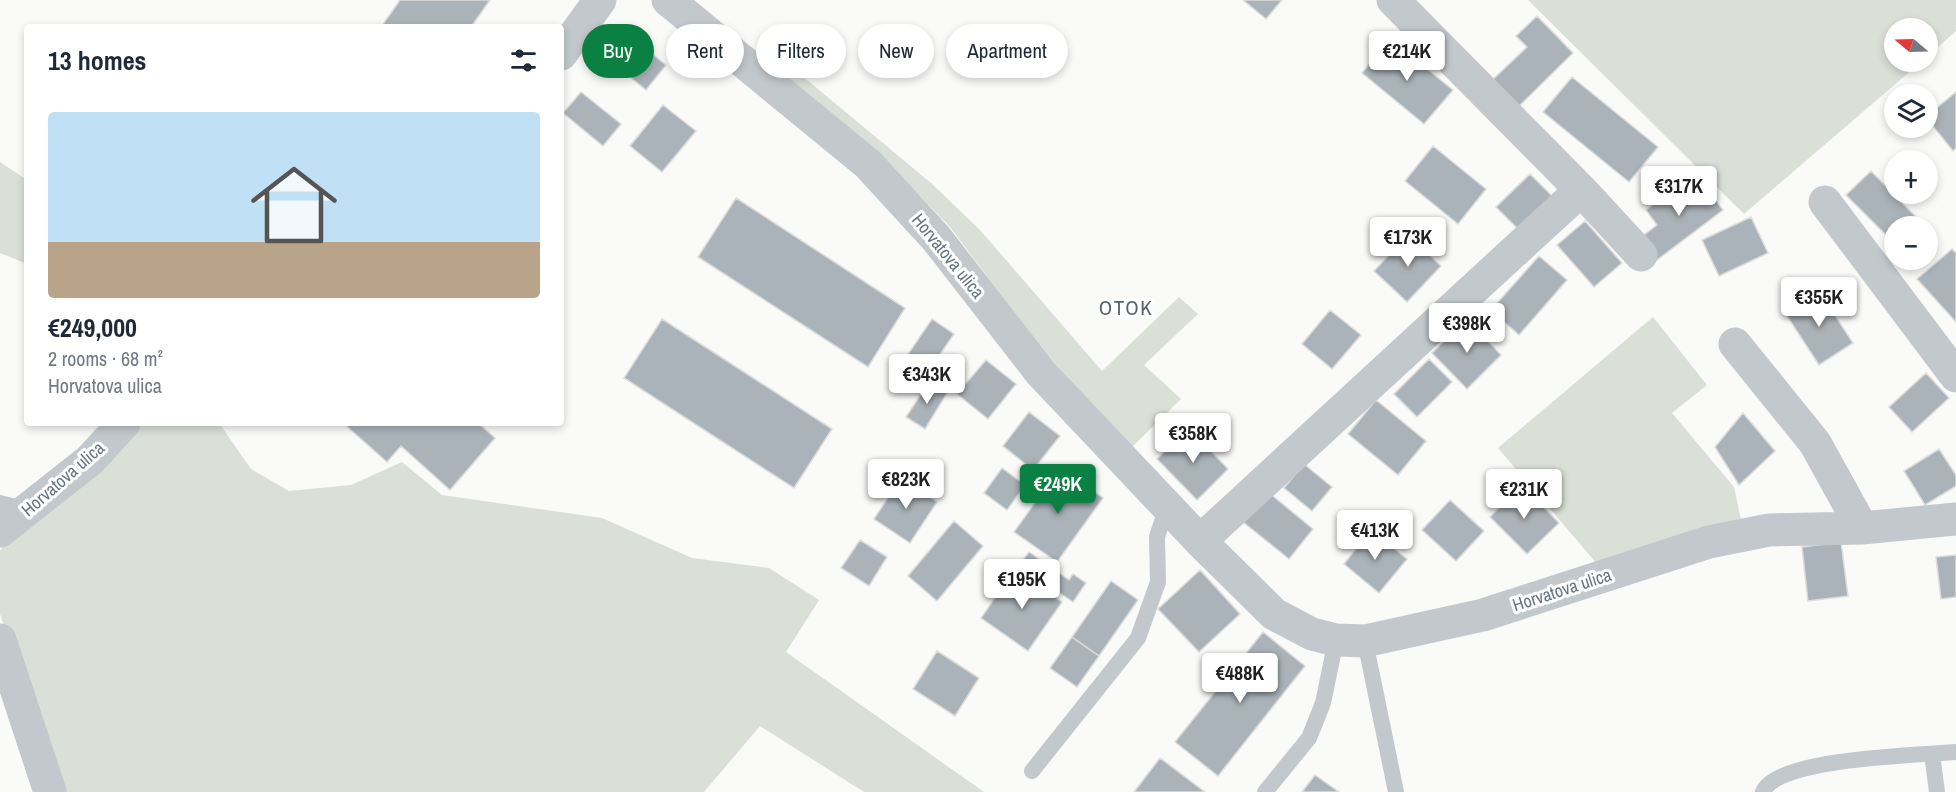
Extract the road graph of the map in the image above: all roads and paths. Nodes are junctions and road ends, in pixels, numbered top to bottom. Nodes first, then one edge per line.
1 (600, 0) edge
2 (668, 0) edge
3 (1392, 0) edge
4 (564, 50) edge
5 (1581, 190) junction
6 (1825, 202) dead end
7 (1641, 255) dead end
8 (1735, 344) dead end
9 (1956, 376) edge
10 (121, 426) edge
11 (1167, 506) junction
12 (14, 507) edge
13 (1956, 519) edge
14 (1862, 528) junction
15 (0, 531) edge
16 (1200, 541) junction
17 (0, 640) edge
18 (1351, 640) junction
19 (1956, 752) edge
20 (1932, 754) junction
21 (1032, 771) dead end
22 (50, 792) edge
23 (1265, 792) edge
24 (1396, 792) edge
25 (1763, 792) edge
26 (1938, 792) edge

1 - 4 street
2 - 11 street, Horvatova ulica
3 - 5 street
5 - 7 street
5 - 16 street
6 - 9 street
8 - 14 street
10 - 12 street, Horvatova ulica
11 - 16 street, Horvatova ulica
11 - 21 lane
12 - 15 street, Horvatova ulica
13 - 14 street, Horvatova ulica
14 - 18 street, Horvatova ulica
16 - 18 street, Horvatova ulica
17 - 22 street
18 - 23 lane
18 - 24 lane
19 - 20 lane
20 - 25 lane
20 - 26 lane

